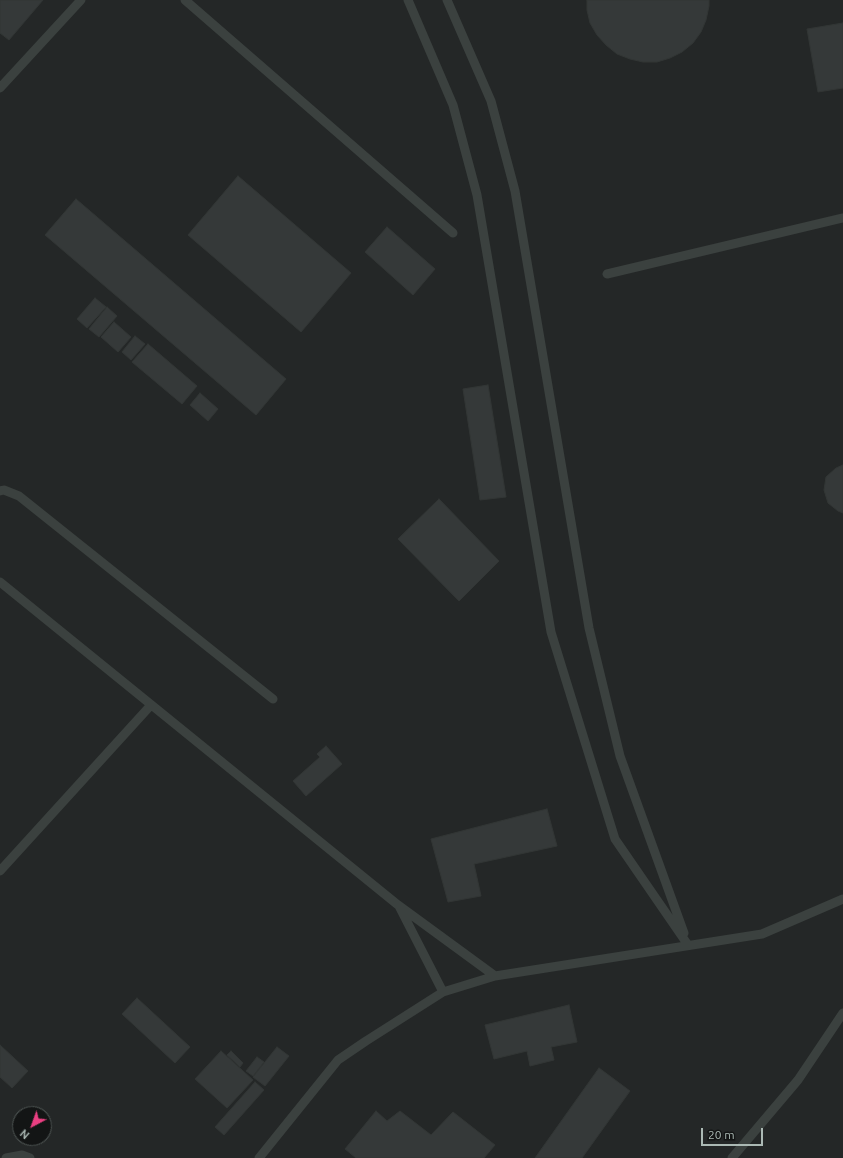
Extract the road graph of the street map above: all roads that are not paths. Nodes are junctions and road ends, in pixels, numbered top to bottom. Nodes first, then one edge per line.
1 (81, 0) edge
2 (185, 0) edge
3 (408, 0) edge
4 (448, 0) edge
5 (0, 88) edge
6 (843, 218) edge
7 (453, 233) dead end
8 (607, 274) dead end
9 (0, 491) edge
10 (0, 582) edge
11 (273, 699) dead end
12 (151, 705) junction
13 (0, 871) edge
14 (843, 899) edge
15 (398, 905) junction
16 (688, 946) junction
17 (495, 976) junction
18 (443, 992) junction
19 (843, 1014) edge
20 (6, 1158) edge
21 (30, 1158) edge
22 (259, 1158) edge
23 (732, 1158) edge

1 - 5 lane
2 - 7 lane
3 - 16 lane
4 - 16 lane
6 - 8 lane
9 - 11 lane
10 - 12 lane
12 - 13 lane
12 - 15 lane
14 - 16 lane
15 - 17 lane
15 - 18 lane
16 - 17 lane
17 - 18 lane
18 - 22 lane
19 - 23 lane
20 - 21 lane

